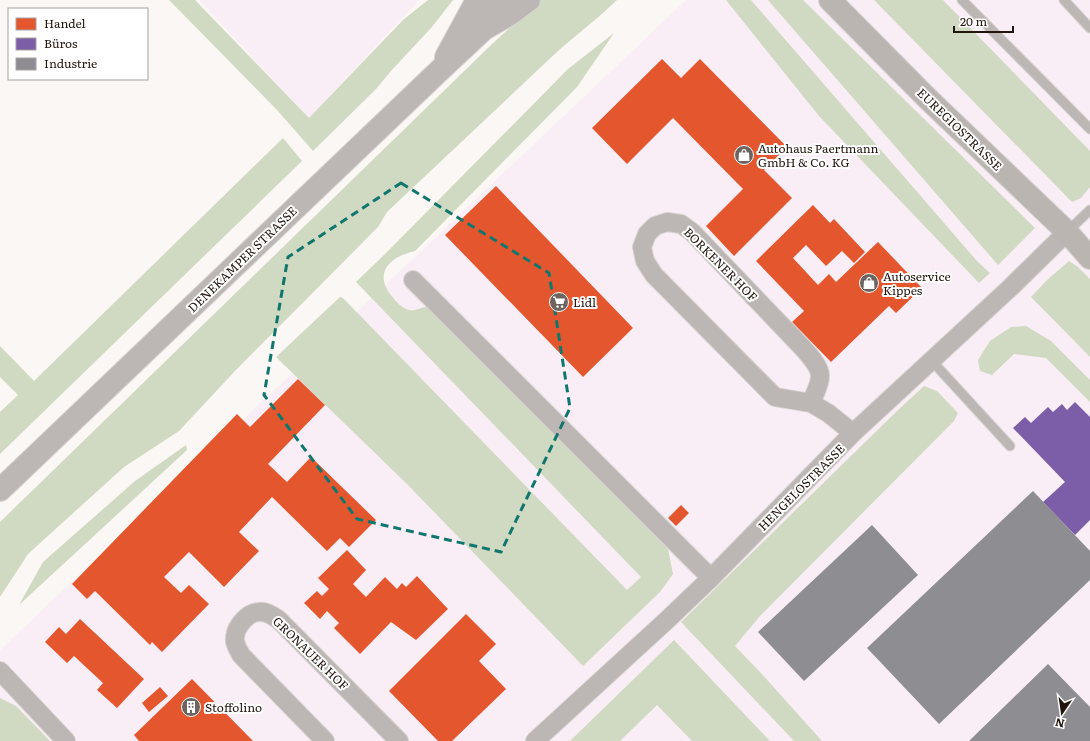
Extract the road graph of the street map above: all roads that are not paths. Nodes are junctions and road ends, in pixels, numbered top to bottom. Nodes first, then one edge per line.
1 (478, 0) edge
2 (499, 0) edge
3 (529, 0) edge
4 (830, 0) edge
5 (962, 0) edge
6 (1064, 0) edge
7 (1090, 28) edge
8 (484, 30) junction
9 (439, 71) junction
10 (1090, 129) edge
11 (1090, 210) edge
12 (1066, 232) junction
13 (1090, 258) edge
14 (413, 280) dead end
15 (931, 360) junction
16 (811, 403) junction
17 (853, 433) junction
18 (1010, 446) dead end
19 (0, 490) edge
20 (711, 578) junction
21 (0, 671) edge
22 (66, 741) edge
23 (325, 741) edge
24 (399, 741) edge
25 (535, 741) edge

1 - 9 street
2 - 8 street, DENEKAMPER STRASSE
3 - 8 street, DENEKAMPER STRASSE
4 - 12 main road, EUREGIOSTRASSE
5 - 10 lane
6 - 7 lane
8 - 9 street, DENEKAMPER STRASSE
9 - 19 street, DENEKAMPER STRASSE
11 - 12 lane
12 - 13 main road, EUREGIOSTRASSE
12 - 15 street, HENGELOSTRASSE
14 - 20 street
15 - 17 street, HENGELOSTRASSE
15 - 18 lane
16 - 16 street, BORKENER HOF
16 - 17 street, BORKENER HOF
17 - 20 street, HENGELOSTRASSE
20 - 25 street, HENGELOSTRASSE
21 - 22 street
23 - 24 street, GRONAUER HOF

